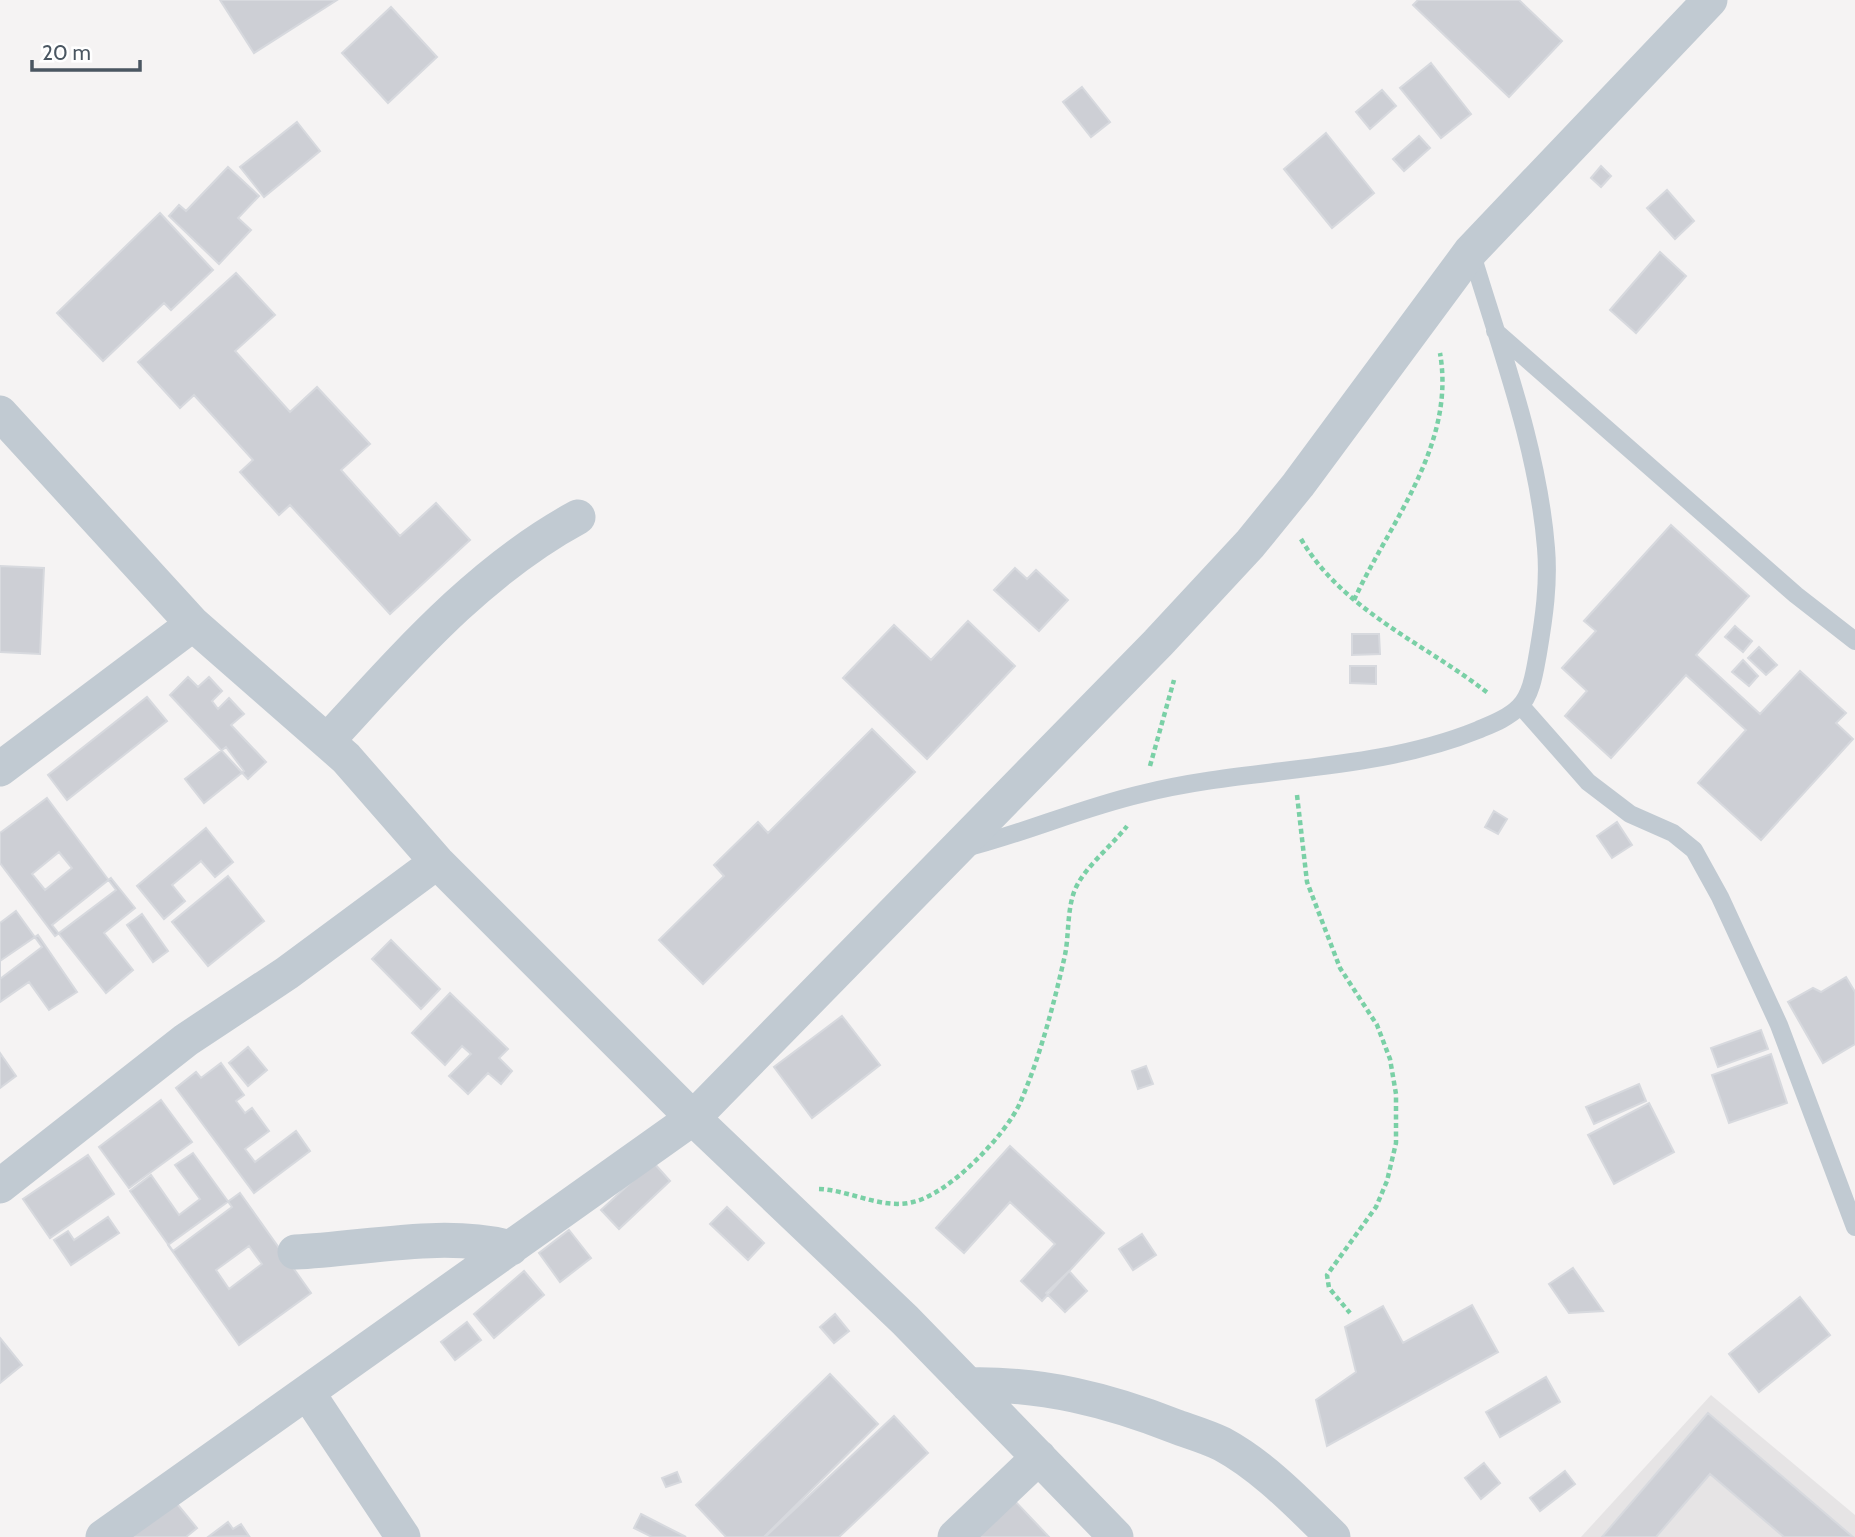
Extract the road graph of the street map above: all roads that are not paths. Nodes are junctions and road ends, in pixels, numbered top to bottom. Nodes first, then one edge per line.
1 (1710, 0) edge
2 (1471, 251) junction
3 (1494, 331) junction
4 (0, 413) edge
5 (578, 517) dead end
6 (193, 624) junction
7 (1855, 641) edge
8 (1517, 709) junction
9 (327, 741) junction
10 (0, 769) edge
11 (951, 851) junction
12 (437, 862) junction
13 (693, 1118) junction
14 (0, 1186) edge
15 (1855, 1227) edge
16 (512, 1248) junction
17 (295, 1252) dead end
18 (968, 1385) junction
19 (307, 1392) junction
20 (1039, 1457) junction
21 (103, 1537) edge
22 (403, 1537) edge
23 (954, 1537) edge
24 (1116, 1537) edge
25 (1333, 1537) edge

1 - 2 street
2 - 3 lane
2 - 11 street
3 - 7 lane
3 - 8 lane
4 - 6 street
5 - 9 street
6 - 9 street
6 - 10 street
8 - 11 lane
8 - 15 lane
9 - 12 street
11 - 13 street
12 - 13 street
12 - 14 street
13 - 16 street
13 - 18 street
16 - 17 street
16 - 19 street
18 - 20 street
18 - 25 street
19 - 21 street
19 - 22 street
20 - 23 street
20 - 24 street

